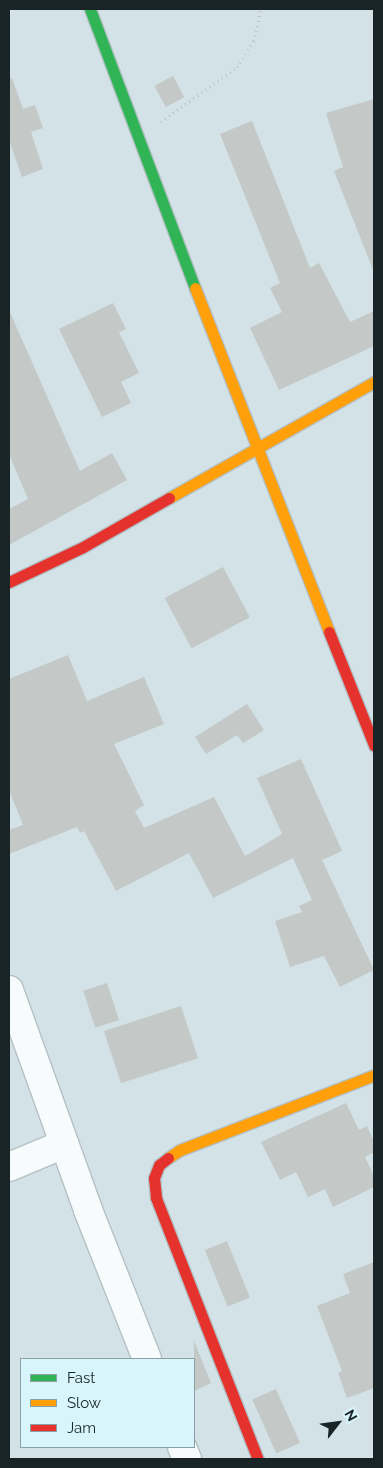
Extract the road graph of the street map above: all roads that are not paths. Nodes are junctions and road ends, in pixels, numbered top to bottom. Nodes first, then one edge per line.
1 (90, 9) edge
2 (374, 382) edge
3 (256, 450) junction
4 (9, 582) edge
5 (374, 745) edge
6 (9, 990) edge
7 (374, 1075) edge
8 (64, 1144) junction
9 (9, 1167) edge
10 (148, 1358) edge
11 (258, 1459) edge

1 - 3 street
2 - 3 street
3 - 4 street
3 - 5 street
6 - 8 street
7 - 11 street
8 - 9 street
8 - 10 street

